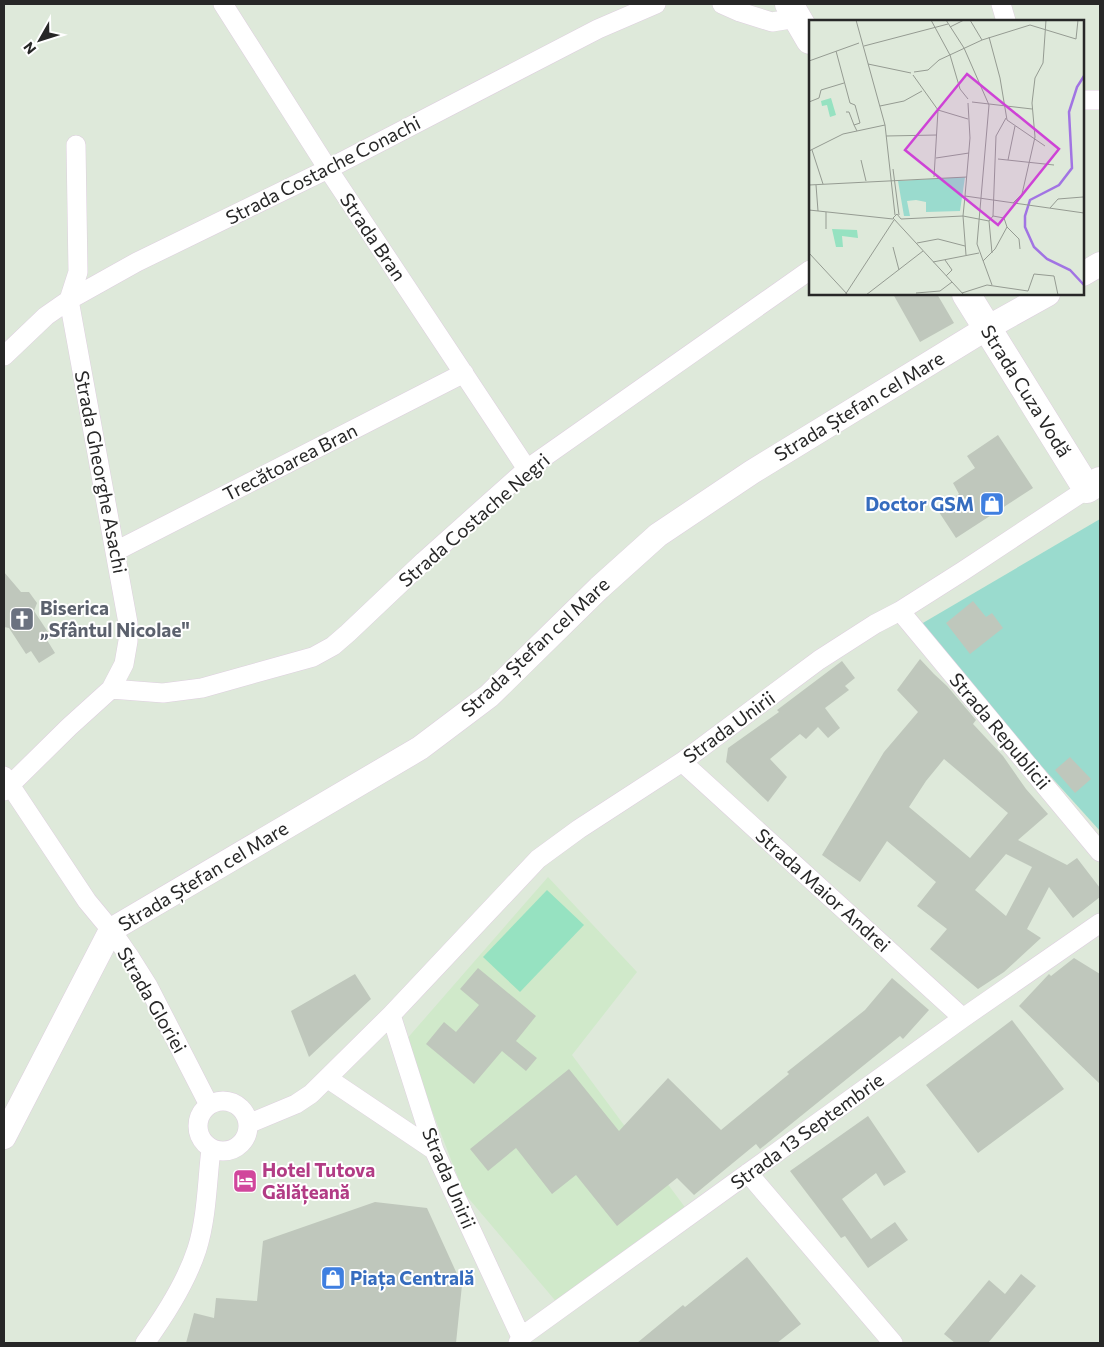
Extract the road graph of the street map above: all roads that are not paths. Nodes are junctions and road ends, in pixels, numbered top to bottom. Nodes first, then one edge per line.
1 (223, 4) edge
2 (656, 4) edge
3 (722, 4) edge
4 (1001, 4) edge
5 (1006, 20) edge
6 (799, 21) edge
7 (1084, 100) edge
8 (1100, 100) edge
9 (76, 144) dead end
10 (328, 169) junction
11 (1100, 264) edge
12 (809, 271) edge
13 (1084, 273) edge
14 (967, 295) edge
15 (1046, 295) edge
16 (68, 300) junction
17 (988, 328) junction
18 (4, 356) edge
19 (464, 373) junction
20 (527, 469) junction
21 (1094, 485) edge
22 (116, 551) junction
23 (900, 611) junction
24 (111, 689) junction
25 (682, 762) junction
26 (6, 784) edge
27 (1100, 852) edge
28 (1100, 923) edge
29 (111, 930) junction
30 (390, 1014) junction
31 (963, 1018) junction
32 (328, 1078) junction
33 (209, 1105) junction
34 (248, 1124) junction
35 (4, 1137) edge
36 (211, 1149) junction
37 (434, 1150) junction
38 (748, 1173) junction
39 (520, 1340) edge
40 (145, 1343) edge
41 (893, 1343) edge

1 - 10 street, Strada Bran
2 - 10 street, Strada Costache Conachi
3 - 6 street
4 - 5 street
7 - 8 street
9 - 16 street
10 - 16 street, Strada Costache Conachi
10 - 19 street, Strada Bran
11 - 13 street
12 - 20 street, Strada Costache Negri
14 - 17 main road, Strada Cuza Vodă
15 - 17 street, Strada Ștefan cel Mare
16 - 18 street, Strada Costache Conachi
16 - 22 street, Strada Gheorghe Asachi
17 - 21 main road, Strada Cuza Vodă
17 - 29 street, Strada Ștefan cel Mare
19 - 20 street, Strada Bran
19 - 22 street, Trecătoarea Bran
20 - 24 street, Strada Costache Negri
21 - 23 street, Strada Unirii
22 - 24 street, Strada Gheorghe Asachi
23 - 25 street, Strada Unirii
23 - 27 street, Strada Republicii
24 - 26 street, Strada Gheorghe Asachi
25 - 30 street, Strada Unirii
25 - 31 street, Strada Maior Andrei
26 - 29 street, Strada Gloriei
28 - 31 street, Strada 13 Septembrie
29 - 33 street, Strada Gloriei
29 - 35 street, Strada Ștefan cel Mare
30 - 32 street, Strada Unirii
30 - 37 street, Strada Unirii
31 - 38 street, Strada 13 Septembrie
32 - 34 street, Strada Unirii
32 - 37 street
33 - 34 street
33 - 36 street
34 - 36 street
36 - 40 street
37 - 39 street, Strada Unirii
38 - 39 street, Strada 13 Septembrie
38 - 41 street

